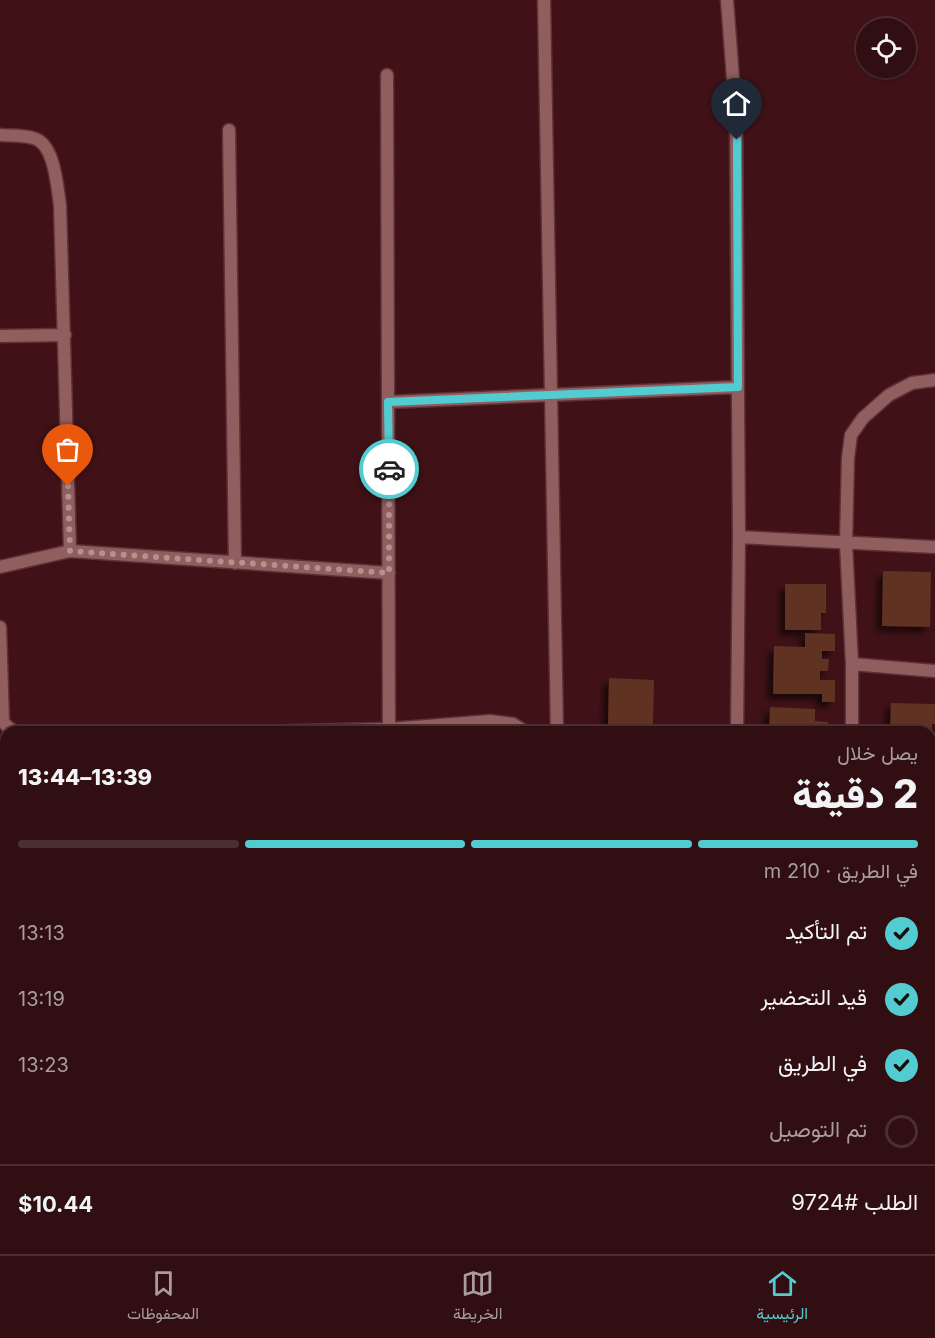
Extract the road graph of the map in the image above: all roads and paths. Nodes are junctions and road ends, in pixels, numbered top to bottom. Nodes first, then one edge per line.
1 (544, 0) edge
2 (727, 0) edge
3 (387, 75) dead end
4 (229, 130) dead end
5 (0, 135) edge
6 (65, 335) junction
7 (0, 336) edge
8 (935, 380) edge
9 (738, 387) junction
10 (552, 395) junction
11 (388, 402) junction
12 (739, 537) junction
13 (846, 543) junction
14 (935, 547) edge
15 (70, 551) junction
16 (235, 563) junction
17 (0, 567) edge
18 (389, 573) junction
19 (0, 627) edge
20 (852, 664) junction
21 (935, 670) edge
22 (7, 726) edge
23 (389, 726) edge
24 (434, 726) edge
25 (516, 726) edge
26 (557, 726) edge
27 (737, 726) edge
28 (852, 726) edge

1 - 10 street
2 - 9 street
3 - 11 street
4 - 16 street
5 - 6 street
6 - 7 street
6 - 15 street
8 - 13 street
9 - 10 street
9 - 12 street
10 - 11 street
10 - 26 street
11 - 18 street
12 - 13 street
12 - 27 street
13 - 14 street
13 - 20 street
15 - 16 street
15 - 17 street
16 - 18 street
18 - 23 street
19 - 22 street
20 - 21 street
20 - 28 street
24 - 25 street

